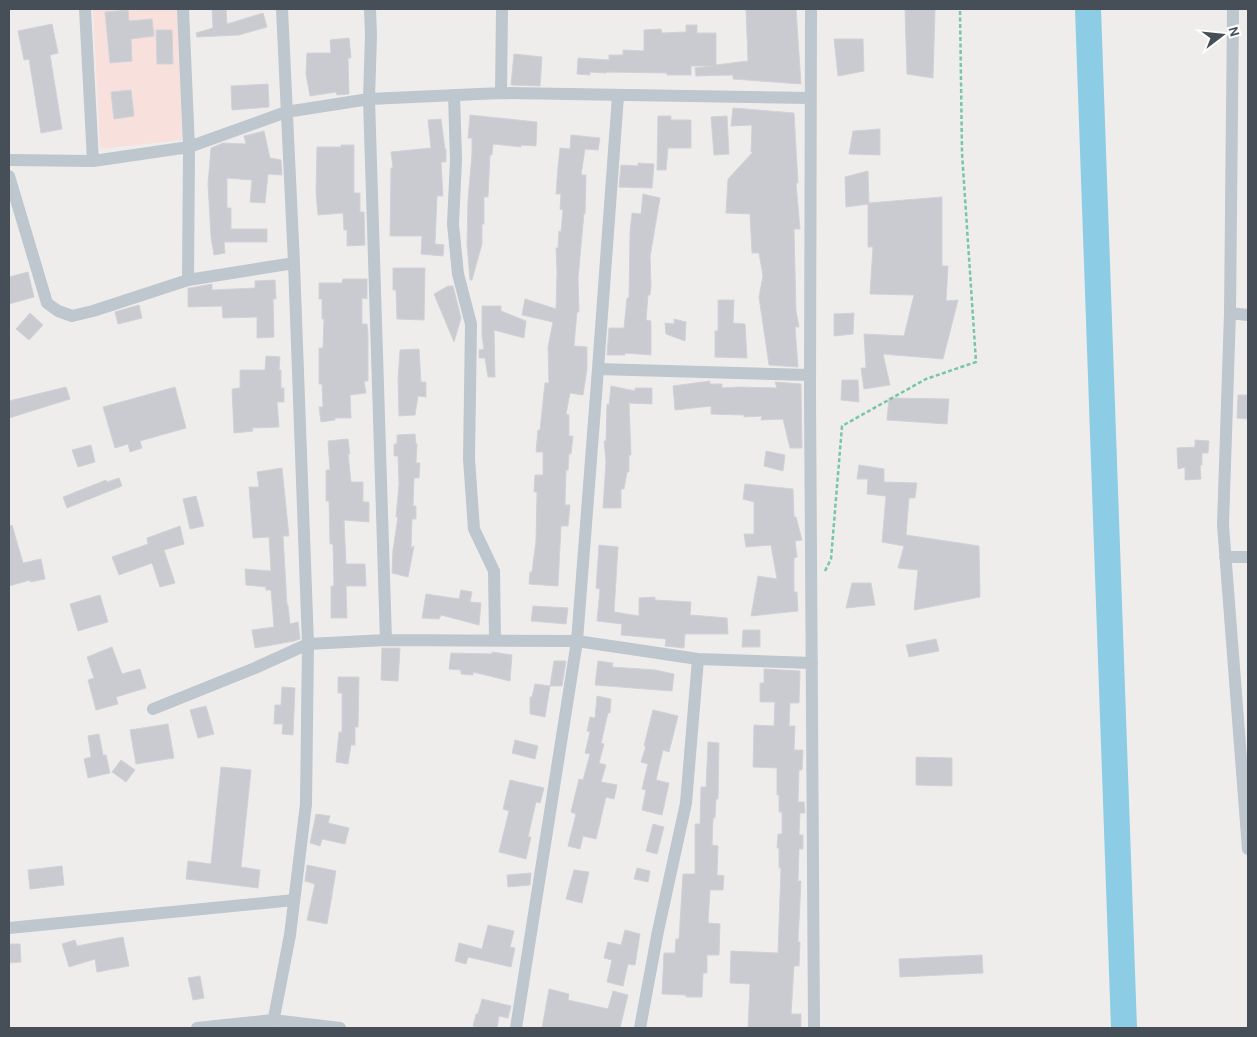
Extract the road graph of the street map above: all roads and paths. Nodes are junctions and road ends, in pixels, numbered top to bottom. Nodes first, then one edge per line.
1 (85, 9) edge
2 (183, 9) edge
3 (282, 9) edge
4 (370, 9) edge
5 (502, 9) edge
6 (810, 9) edge
7 (960, 9) edge
8 (1234, 9) edge
9 (501, 93) junction
10 (454, 95) junction
11 (618, 96) junction
12 (810, 98) junction
13 (369, 99) junction
14 (286, 112) junction
15 (188, 147) junction
16 (9, 160) edge
17 (94, 161) junction
18 (9, 176) edge
19 (294, 263) junction
20 (188, 280) junction
21 (1230, 313) junction
22 (1248, 315) edge
23 (598, 369) junction
24 (810, 375) junction
25 (1248, 556) edge
26 (1225, 557) junction
27 (823, 575) dead end
28 (386, 640) junction
29 (495, 640) junction
30 (577, 641) junction
31 (308, 644) junction
32 (698, 659) junction
33 (812, 663) junction
34 (153, 709) dead end
35 (1245, 775) edge
36 (1248, 849) edge
37 (294, 900) junction
38 (9, 928) edge
39 (272, 1024) edge
40 (197, 1028) edge
41 (340, 1028) edge
42 (516, 1028) edge
43 (640, 1028) edge
44 (814, 1028) edge

1 - 17 street
2 - 15 street
3 - 14 street
4 - 13 street
5 - 9 street
6 - 12 street
7 - 27 path
8 - 21 street
9 - 10 street
9 - 11 street
10 - 13 street
10 - 29 street
11 - 12 street
11 - 23 street
12 - 24 street
13 - 14 street
13 - 28 street
14 - 15 street
14 - 19 street
15 - 17 street
15 - 20 street
16 - 17 street
18 - 20 street
19 - 20 street
19 - 31 street
21 - 22 street
21 - 26 street
23 - 24 street
23 - 30 street
24 - 33 street
25 - 26 street
26 - 35 street
28 - 29 street
28 - 31 street
29 - 30 street
30 - 32 street
30 - 42 street
31 - 34 street
31 - 37 street
32 - 33 street
32 - 43 street
33 - 44 street
35 - 36 street
37 - 38 street
37 - 39 street
39 - 40 street
39 - 41 street

